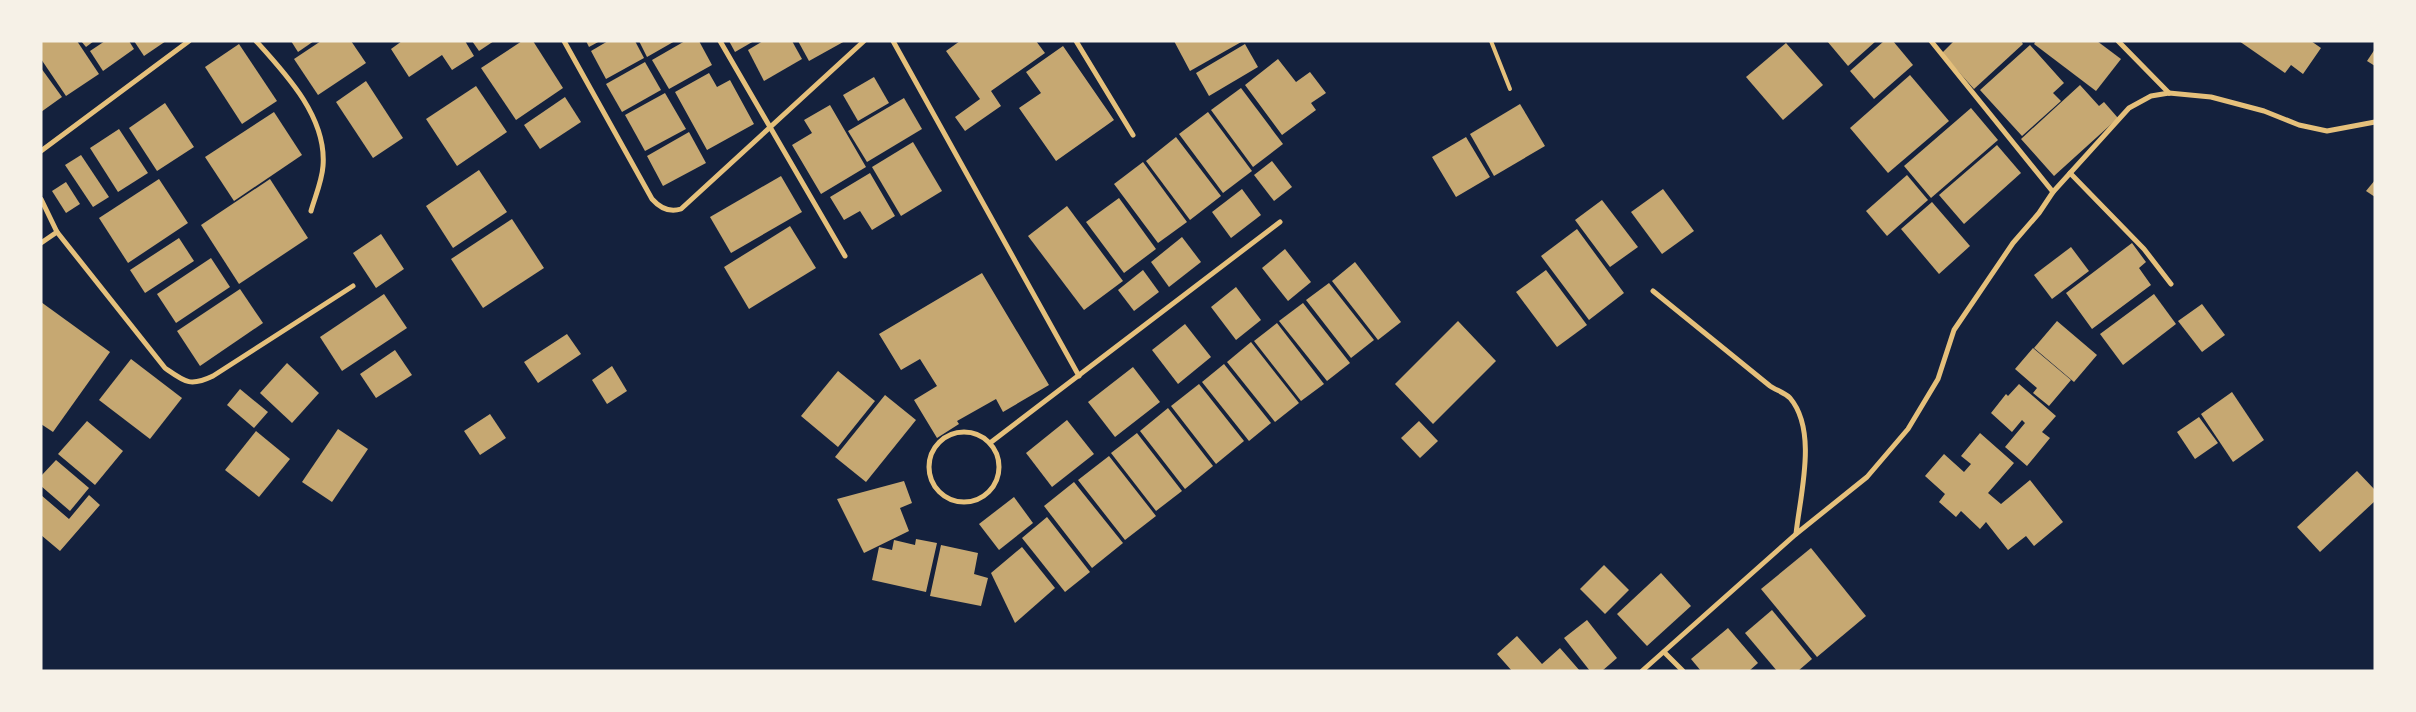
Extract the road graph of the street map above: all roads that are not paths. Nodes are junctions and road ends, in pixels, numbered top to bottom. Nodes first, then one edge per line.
1 (190, 41) edge
2 (256, 41) edge
3 (564, 41) edge
4 (720, 41) edge
5 (864, 41) edge
6 (893, 41) edge
7 (1076, 41) edge
8 (1491, 41) edge
9 (1931, 41) edge
10 (2118, 41) edge
11 (1510, 89) dead end
12 (2169, 93) junction
13 (2375, 122) edge
14 (770, 126) junction
15 (1133, 135) dead end
16 (41, 151) edge
17 (2070, 173) junction
18 (2053, 192) junction
19 (41, 199) edge
20 (311, 211) dead end
21 (1280, 222) dead end
22 (57, 232) junction
23 (41, 243) edge
24 (845, 256) dead end
25 (2171, 284) dead end
26 (353, 286) dead end
27 (1653, 291) dead end
28 (1079, 376) junction
29 (990, 443) junction
30 (1796, 534) junction
31 (1664, 652) junction
32 (1642, 671) edge
33 (1683, 671) edge

1 - 16 street
2 - 20 street
3 - 14 street
4 - 14 street
5 - 14 street
6 - 28 street
7 - 15 street
8 - 11 lane
9 - 18 street
10 - 12 street
12 - 13 street
12 - 17 street
14 - 24 street
17 - 18 street
17 - 25 street
18 - 30 street
19 - 22 street
21 - 28 street
22 - 23 street
22 - 26 street
27 - 30 street
28 - 29 street
29 - 29 street
30 - 31 street
31 - 32 street
31 - 33 street

